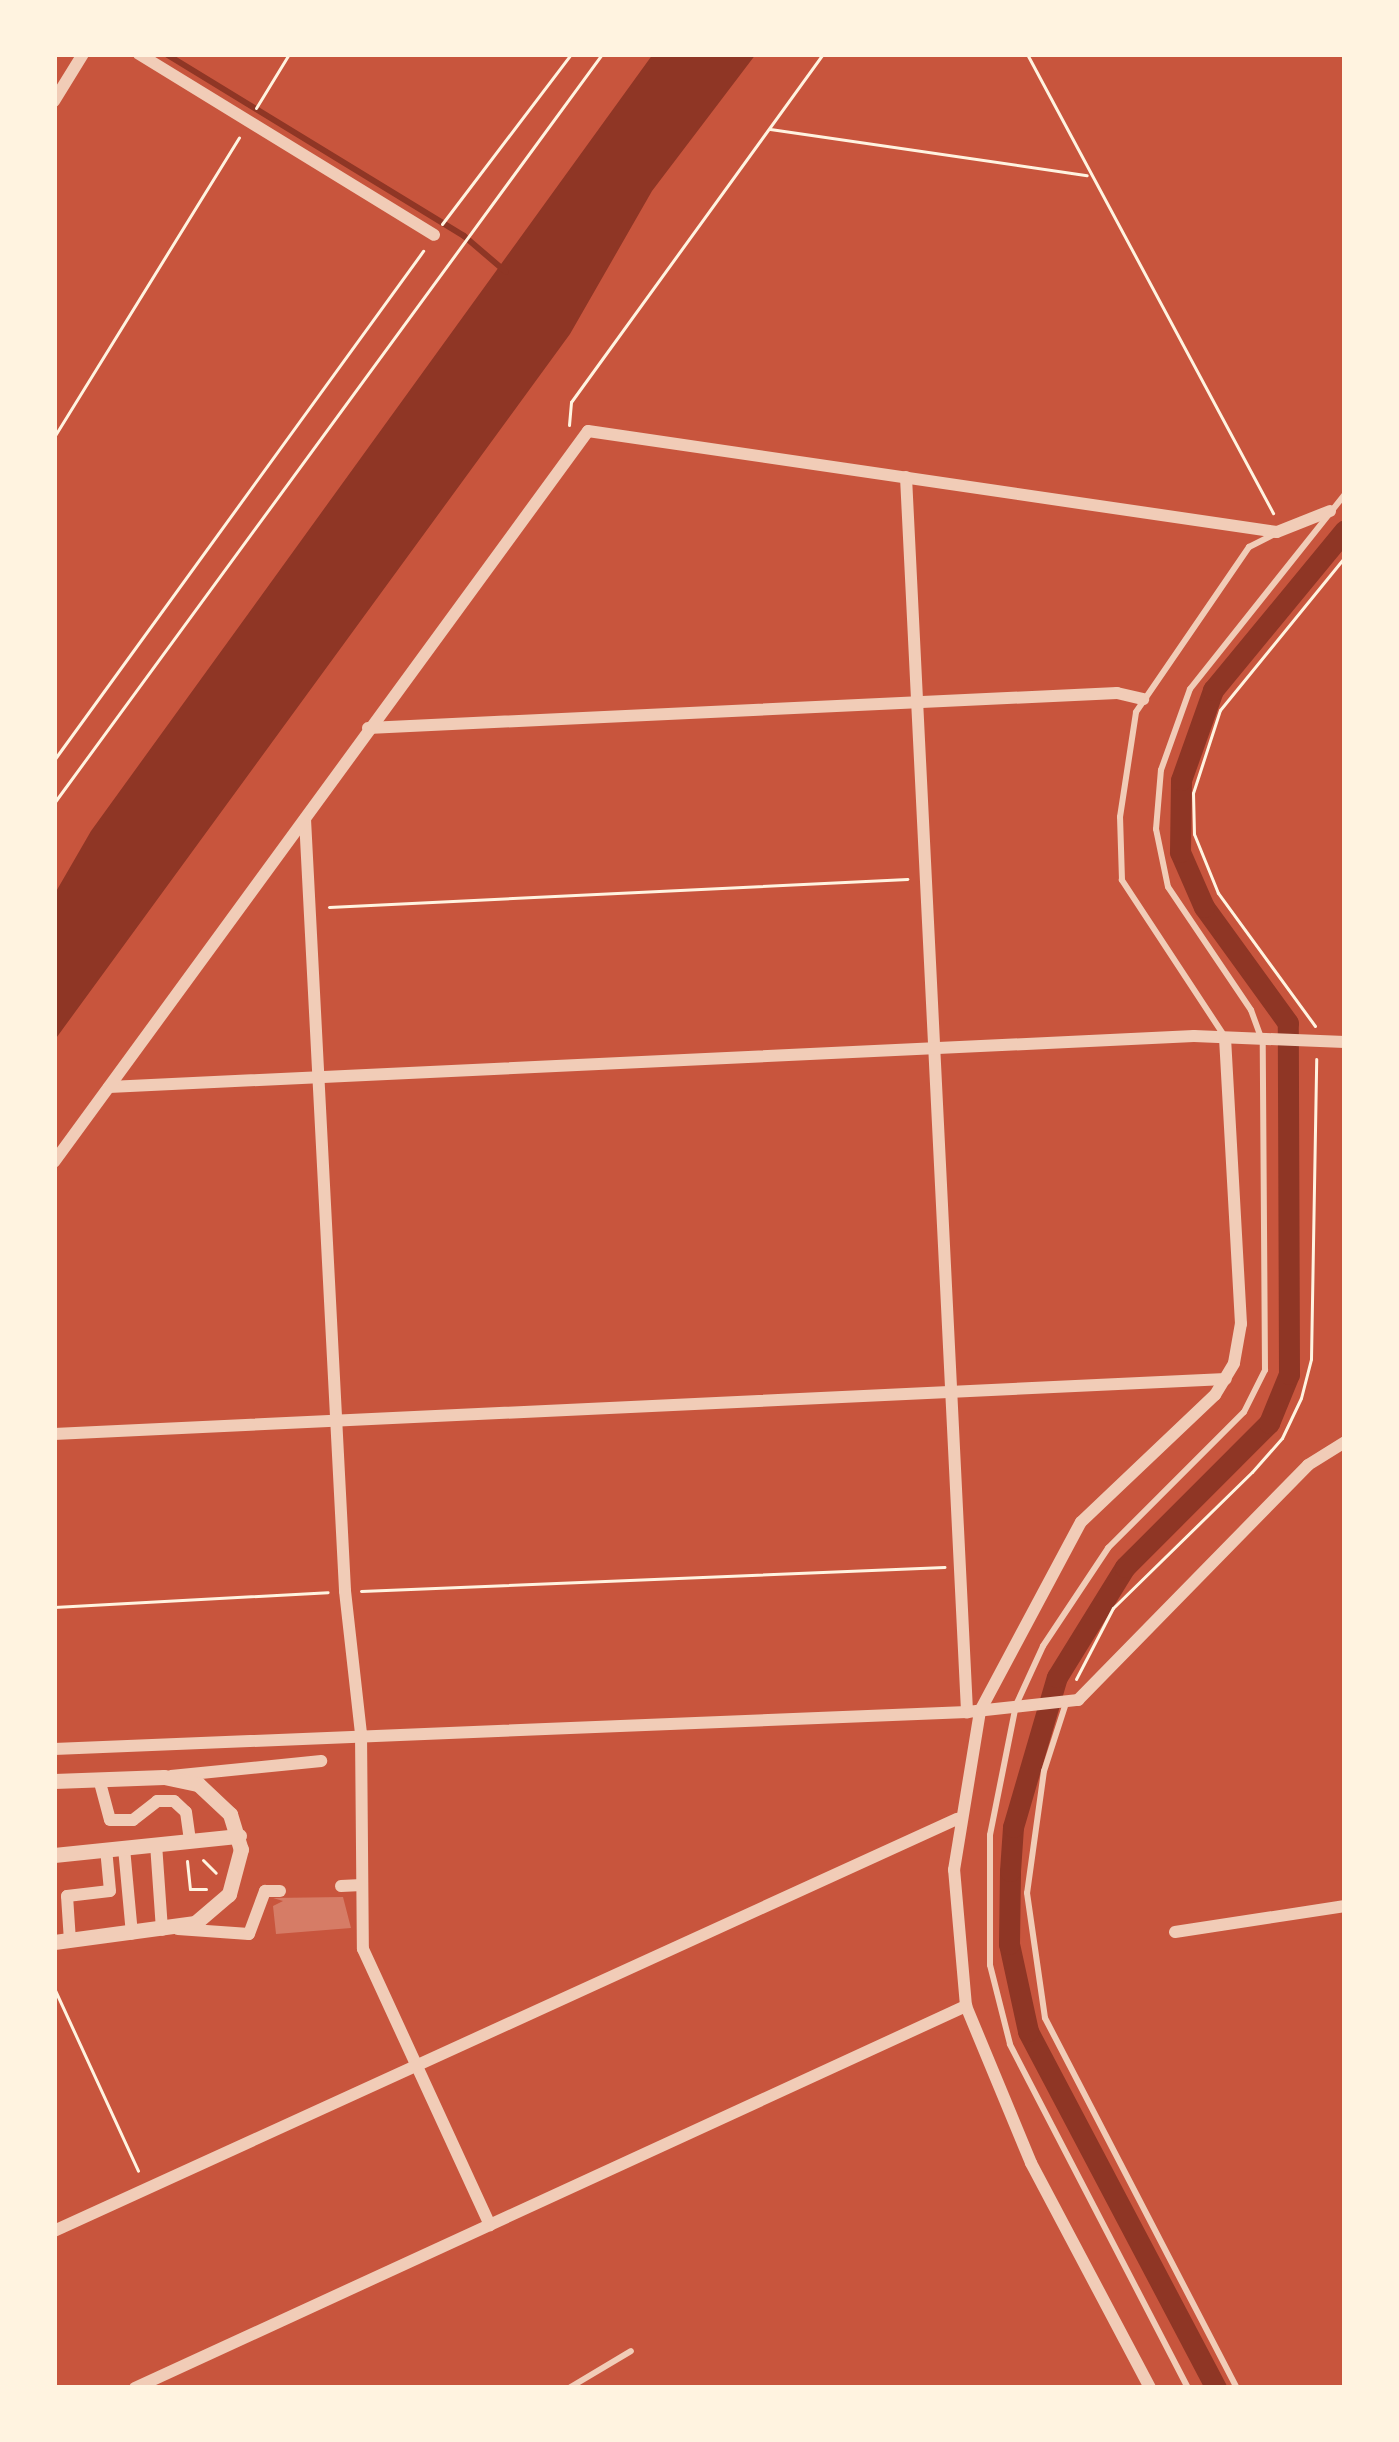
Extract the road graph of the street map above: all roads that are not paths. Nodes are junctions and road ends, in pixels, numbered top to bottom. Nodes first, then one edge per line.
1 (83, 54) edge
2 (140, 54) edge
3 (54, 101) edge
4 (436, 233) road end
5 (906, 477) junction
6 (1345, 494) edge
7 (1330, 511) junction
8 (1280, 531) junction
9 (1143, 699) junction
10 (917, 705) junction
11 (368, 728) junction
12 (304, 819) junction
13 (1225, 1038) junction
14 (1345, 1042) edge
15 (1268, 1043) junction
16 (936, 1049) junction
17 (322, 1079) junction
18 (109, 1087) junction
19 (54, 1162) edge
20 (1226, 1379) junction
21 (952, 1391) junction
22 (337, 1419) junction
23 (54, 1434) edge
24 (1345, 1442) edge
25 (1064, 1703) junction
26 (1020, 1705) junction
27 (974, 1711) junction
28 (362, 1733) junction
29 (54, 1749) edge
30 (321, 1761) dead end
31 (164, 1778) junction
32 (99, 1780) junction
33 (54, 1781) edge
34 (957, 1820) junction
35 (239, 1836) junction
36 (188, 1841) junction
37 (156, 1844) junction
38 (115, 1849) junction
39 (54, 1855) edge
40 (362, 1885) junction
41 (340, 1886) dead end
42 (280, 1891) dead end
43 (1345, 1906) edge
44 (169, 1930) junction
45 (1175, 1932) dead end
46 (132, 1934) junction
47 (62, 1941) edge
48 (966, 2006) junction
49 (416, 2064) junction
50 (490, 2225) junction
51 (54, 2230) edge
52 (631, 2351) dead end
53 (135, 2388) edge
54 (569, 2388) edge
55 (1150, 2388) edge
56 (1188, 2388) edge
57 (1237, 2388) edge

1 - 3 street
2 - 4 street
5 - 8 street
5 - 10 street
5 - 11 street
6 - 7 lane
7 - 8 street
7 - 15 lane
8 - 9 lane
9 - 10 street
9 - 13 lane
10 - 11 street
10 - 16 street
11 - 12 street
12 - 17 street
12 - 18 street
13 - 15 street
13 - 16 street
13 - 20 street
14 - 15 street
15 - 26 lane
16 - 17 street
16 - 21 street
17 - 18 street
17 - 22 street
18 - 19 street
20 - 21 street
20 - 27 street
21 - 22 street
21 - 27 street
22 - 23 street
22 - 28 street
24 - 25 street
25 - 26 street
25 - 57 lane
26 - 27 street
26 - 56 lane
27 - 28 street
27 - 34 street
28 - 29 street
28 - 40 street
30 - 31 street
31 - 32 street
31 - 35 street
32 - 33 street
32 - 36 street
34 - 48 street
34 - 49 street
35 - 36 street
35 - 44 street
36 - 37 street
37 - 38 street
37 - 44 street
38 - 39 street
38 - 46 street
38 - 47 street
40 - 41 street
40 - 49 street
42 - 44 street
43 - 45 street
44 - 46 street
46 - 47 street
48 - 50 street
48 - 55 street
49 - 50 street
49 - 51 street
50 - 53 street
52 - 54 lane

